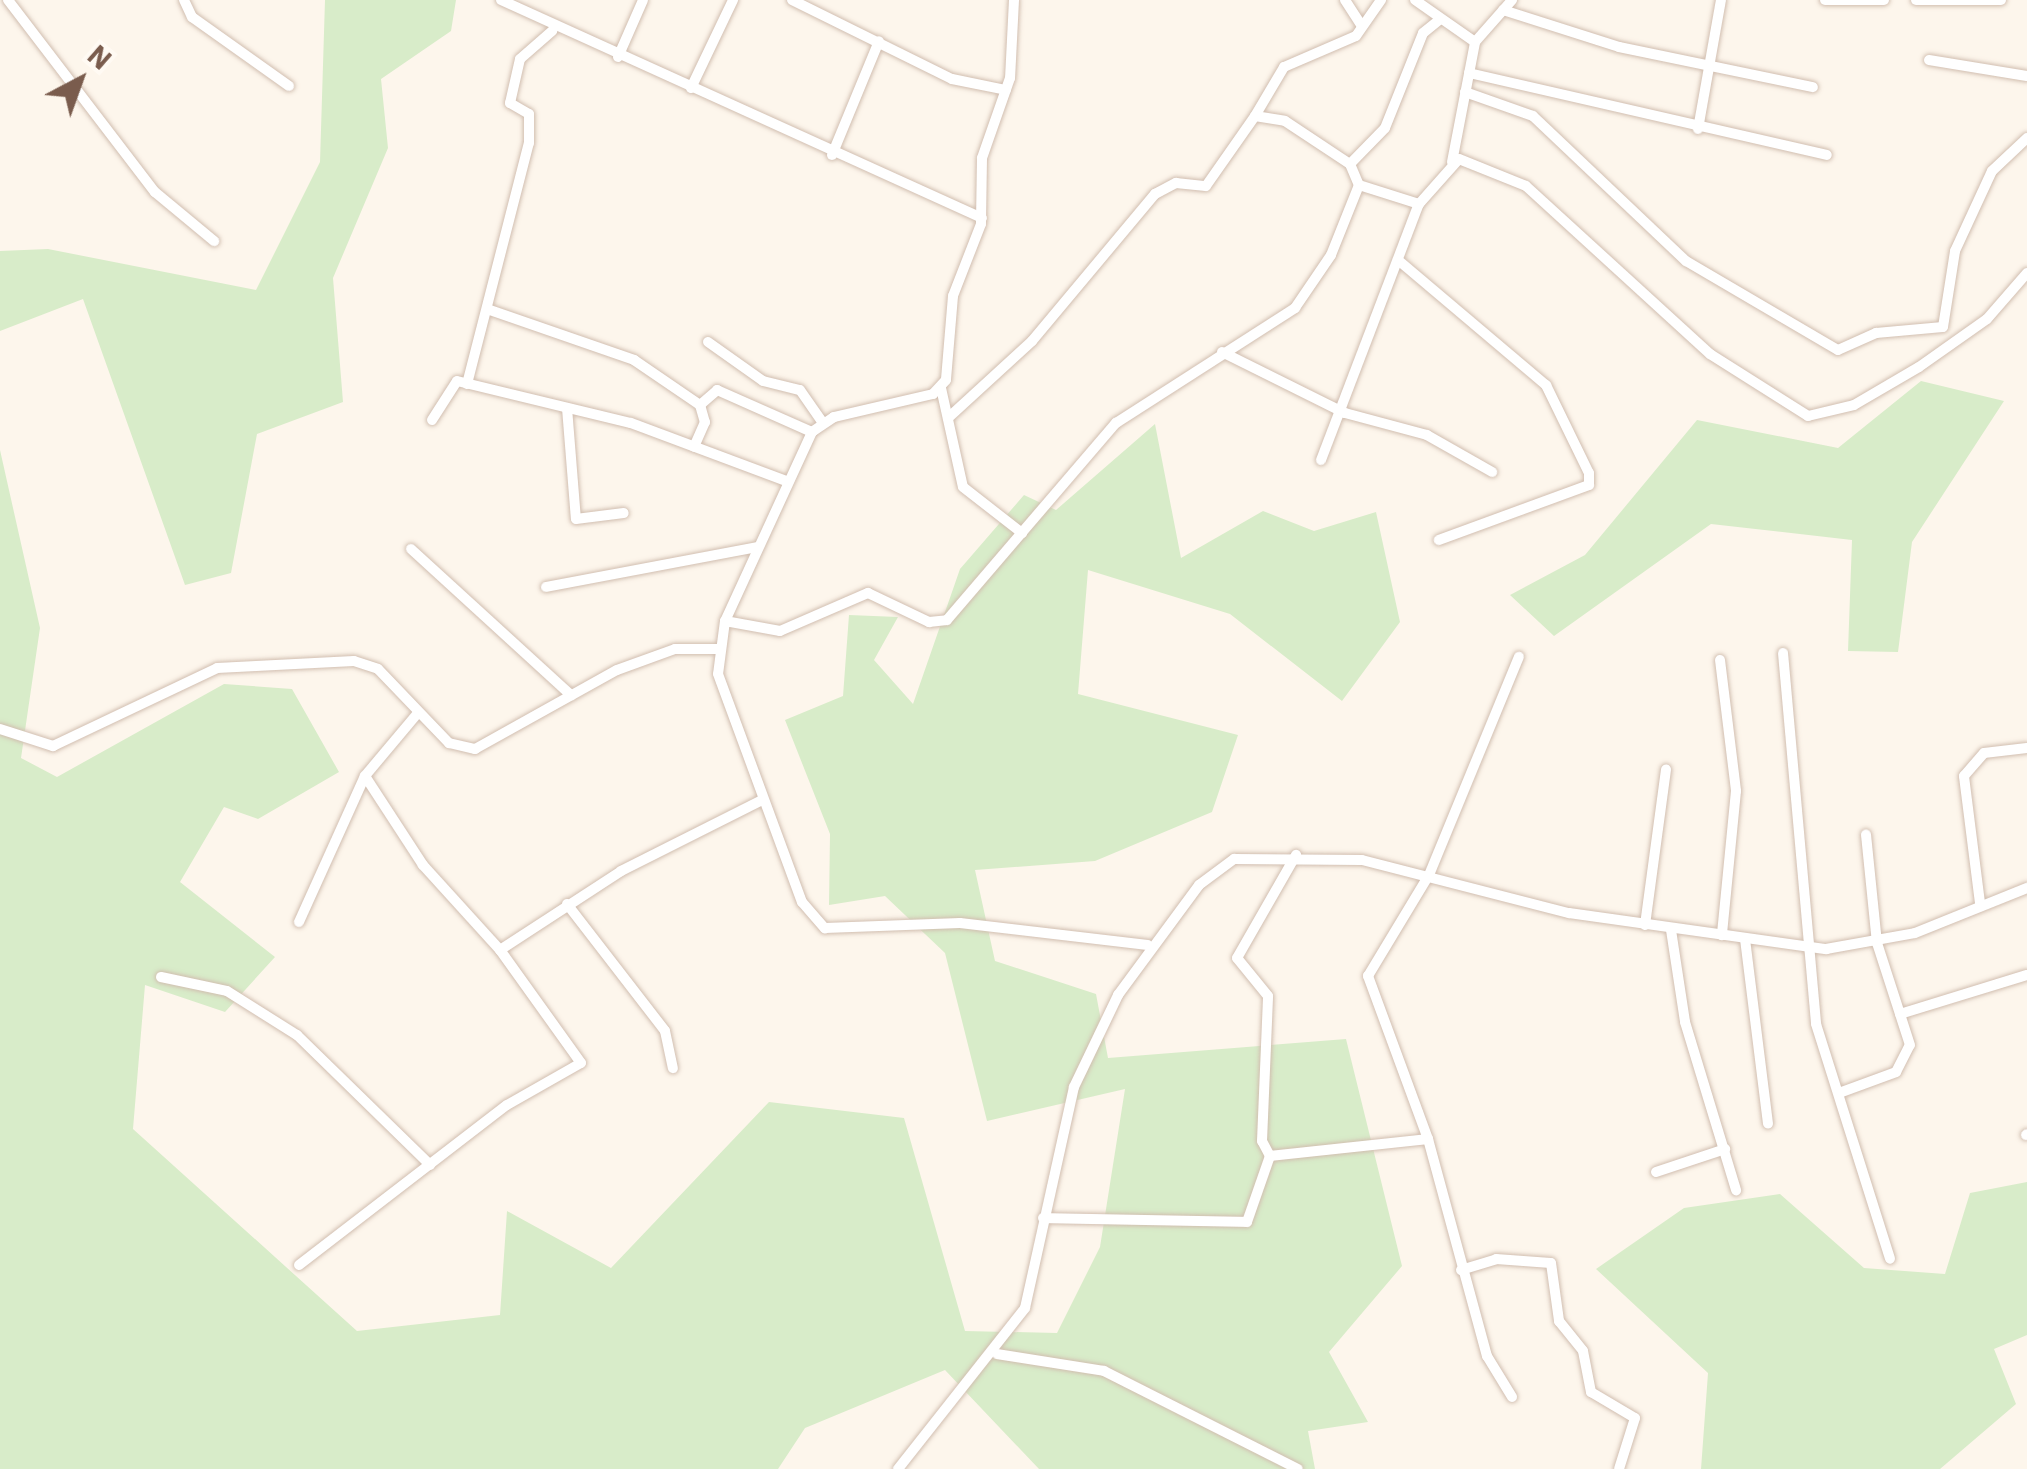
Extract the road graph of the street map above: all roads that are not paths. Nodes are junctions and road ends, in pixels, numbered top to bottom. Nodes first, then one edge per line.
1 (8, 0) edge
2 (184, 0) edge
3 (501, 0) edge
4 (643, 0) edge
5 (733, 0) edge
6 (792, 0) edge
7 (1014, 0) edge
8 (1345, 0) edge
9 (1380, 0) edge
10 (1416, 0) edge
11 (1512, 0) edge
12 (1721, 0) edge
13 (1825, 0) edge
14 (1884, 0) edge
15 (1916, 0) edge
16 (2001, 0) edge
17 (1503, 10) junction
18 (1439, 20) junction
19 (1361, 25) junction
20 (552, 30) junction
21 (879, 41) junction
22 (1475, 42) junction
23 (618, 57) junction
24 (1929, 60) dead end
25 (1708, 65) junction
26 (1468, 74) junction
27 (2027, 76) edge
28 (290, 86) dead end
29 (1813, 86) dead end
30 (691, 88) junction
31 (1006, 90) junction
32 (1465, 92) junction
33 (1255, 116) junction
34 (1698, 128) junction
35 (2027, 138) edge
36 (832, 155) junction
37 (1827, 155) dead end
38 (1452, 162) junction
39 (1350, 164) junction
40 (1359, 186) junction
41 (1419, 204) junction
42 (982, 218) junction
43 (214, 241) dead end
44 (1398, 260) junction
45 (2027, 273) edge
46 (487, 309) junction
47 (708, 342) dead end
48 (1222, 352) junction
49 (467, 384) junction
50 (941, 388) junction
51 (700, 405) junction
52 (567, 408) junction
53 (1343, 412) junction
54 (948, 418) junction
55 (432, 420) dead end
56 (823, 423) junction
57 (812, 432) junction
58 (694, 447) junction
59 (1320, 460) dead end
60 (1492, 472) dead end
61 (786, 481) junction
62 (624, 514) dead end
63 (1022, 533) junction
64 (1440, 540) dead end
65 (757, 547) junction
66 (411, 548) dead end
67 (546, 587) dead end
68 (726, 621) junction
69 (717, 648) junction
70 (1784, 653) dead end
71 (1519, 658) dead end
72 (1720, 660) dead end
73 (571, 695) junction
74 (417, 714) junction
75 (0, 729) edge
76 (2027, 748) edge
77 (1666, 769) dead end
78 (365, 776) junction
79 (762, 800) junction
80 (1866, 835) dead end
81 (1296, 855) junction
82 (1429, 875) junction
83 (2027, 888) edge
84 (1980, 903) junction
85 (567, 904) junction
86 (299, 922) dead end
87 (1645, 925) junction
88 (1671, 930) junction
89 (1722, 936) junction
90 (1746, 939) junction
91 (1877, 943) junction
92 (1148, 946) junction
93 (1806, 947) junction
94 (500, 950) junction
95 (2027, 975) edge
96 (160, 978) dead end
97 (1900, 1014) junction
98 (674, 1068) dead end
99 (1839, 1092) junction
100 (1768, 1124) dead end
101 (1428, 1138) junction
102 (1725, 1149) junction
103 (1270, 1156) junction
104 (430, 1164) junction
105 (1656, 1172) dead end
106 (1736, 1190) dead end
107 (1043, 1218) junction
108 (1890, 1259) dead end
109 (300, 1266) dead end
110 (1461, 1270) junction
111 (996, 1354) junction
112 (1512, 1398) dead end
113 (898, 1469) edge
114 (1298, 1469) edge
115 (1619, 1469) edge

1 - 43 street
2 - 28 street
3 - 20 street
4 - 23 street
5 - 30 street
6 - 21 street
7 - 31 street
8 - 19 street
9 - 19 street
10 - 18 street
11 - 17 street
12 - 25 street
13 - 14 street
15 - 16 street
17 - 22 street
17 - 25 street
18 - 22 street
18 - 39 street
19 - 33 street
20 - 23 street
20 - 46 street
21 - 31 street
21 - 36 street
22 - 26 street
23 - 30 street
24 - 27 street
25 - 29 street
25 - 34 street
26 - 32 street
26 - 34 street
30 - 36 street
31 - 42 street
32 - 35 street
32 - 38 street
33 - 39 street
33 - 54 street
34 - 37 street
36 - 42 street
38 - 41 street
38 - 45 street
39 - 40 street
40 - 41 street
40 - 48 street
41 - 44 street
42 - 50 street
44 - 53 street
44 - 64 street
46 - 49 street
46 - 51 street
47 - 56 street
48 - 53 street
48 - 63 street
49 - 52 street
49 - 55 street
50 - 54 street
50 - 56 street
51 - 57 street
51 - 58 street
52 - 58 street
52 - 62 street
53 - 59 street
53 - 60 street
54 - 63 street
56 - 57 street
57 - 61 street
58 - 61 street
61 - 65 street
63 - 68 street
65 - 67 street
65 - 68 street
66 - 73 street
68 - 69 street
69 - 73 street
69 - 79 street
70 - 93 street
71 - 82 street
72 - 89 street
73 - 74 street
74 - 75 street
74 - 78 street
76 - 84 street
77 - 87 street
78 - 86 street
78 - 94 street
79 - 85 street
79 - 92 street
80 - 91 street
81 - 82 street
81 - 92 street
81 - 103 street
82 - 87 street
82 - 101 street
83 - 84 street
84 - 91 street
85 - 94 street
85 - 98 street
87 - 88 street
88 - 89 street
88 - 102 street
89 - 90 street
90 - 93 street
90 - 100 street
91 - 93 street
91 - 97 street
92 - 107 street
93 - 99 street
94 - 104 street
95 - 97 street
96 - 104 street
97 - 99 street
99 - 108 street
101 - 103 street
101 - 110 street
102 - 105 street
102 - 106 street
103 - 107 street
104 - 109 street
107 - 111 street
110 - 112 street
110 - 115 street
111 - 113 street
111 - 114 street

